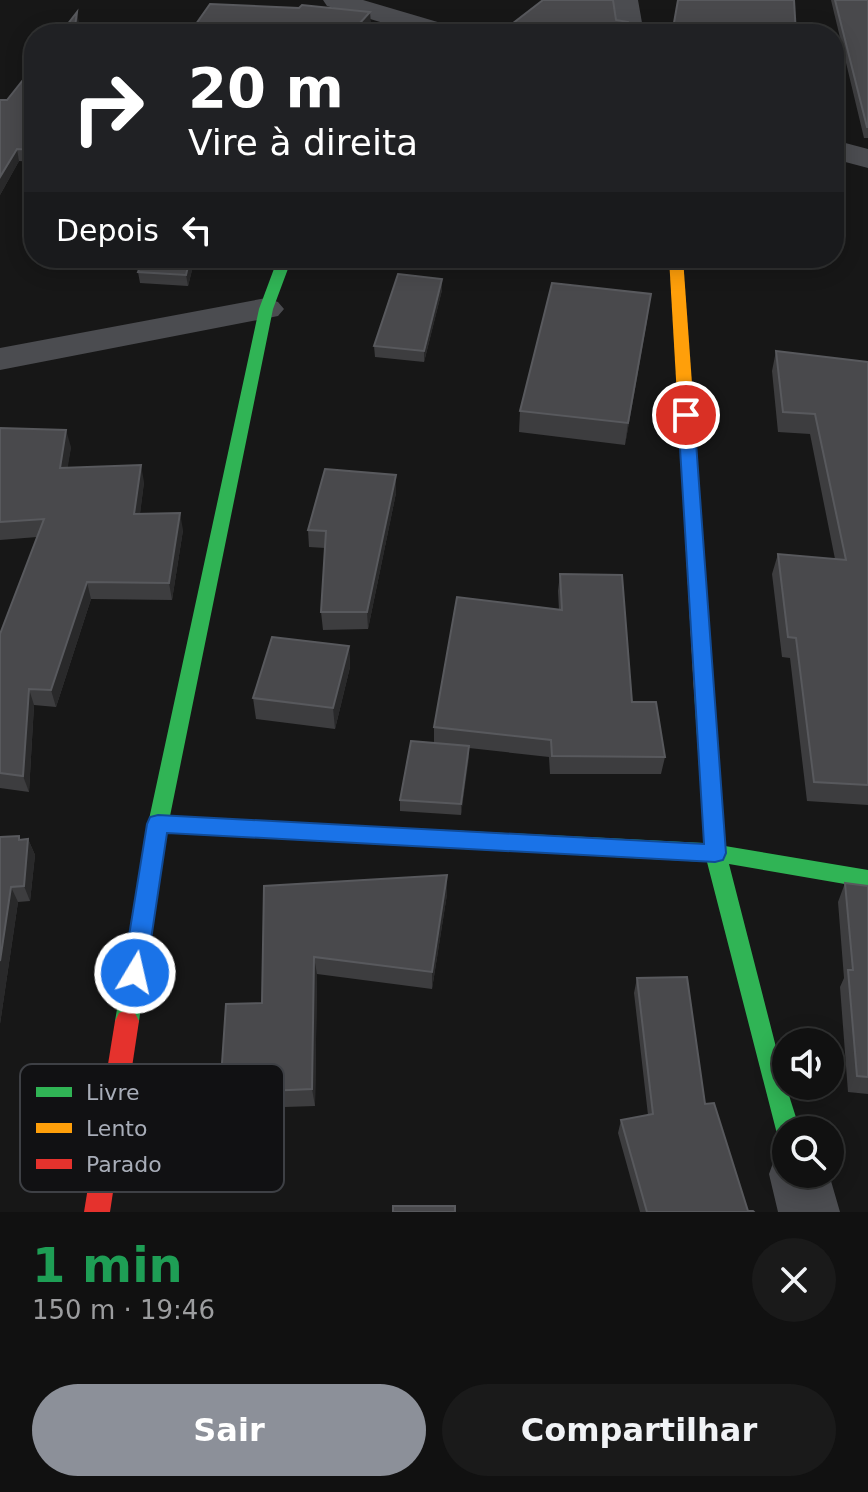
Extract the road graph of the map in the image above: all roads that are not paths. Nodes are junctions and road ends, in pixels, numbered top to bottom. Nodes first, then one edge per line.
1 (336, 0) edge
2 (625, 0) edge
3 (374, 15) edge
4 (409, 24) edge
5 (629, 24) edge
6 (844, 152) edge
7 (868, 159) edge
8 (281, 268) edge
9 (677, 268) edge
10 (266, 309) junction
11 (0, 359) edge
12 (158, 824) junction
13 (715, 853) junction
14 (868, 879) edge
15 (120, 1064) edge
16 (784, 1116) edge
17 (803, 1188) edge
18 (100, 1192) edge
19 (97, 1212) edge
20 (809, 1212) edge

1 - 3 street
2 - 5 street
3 - 4 street
6 - 7 street
8 - 10 street
9 - 13 street
10 - 11 street
10 - 12 street
12 - 13 street
12 - 15 street
13 - 14 street
13 - 16 street
17 - 20 street
18 - 19 street

